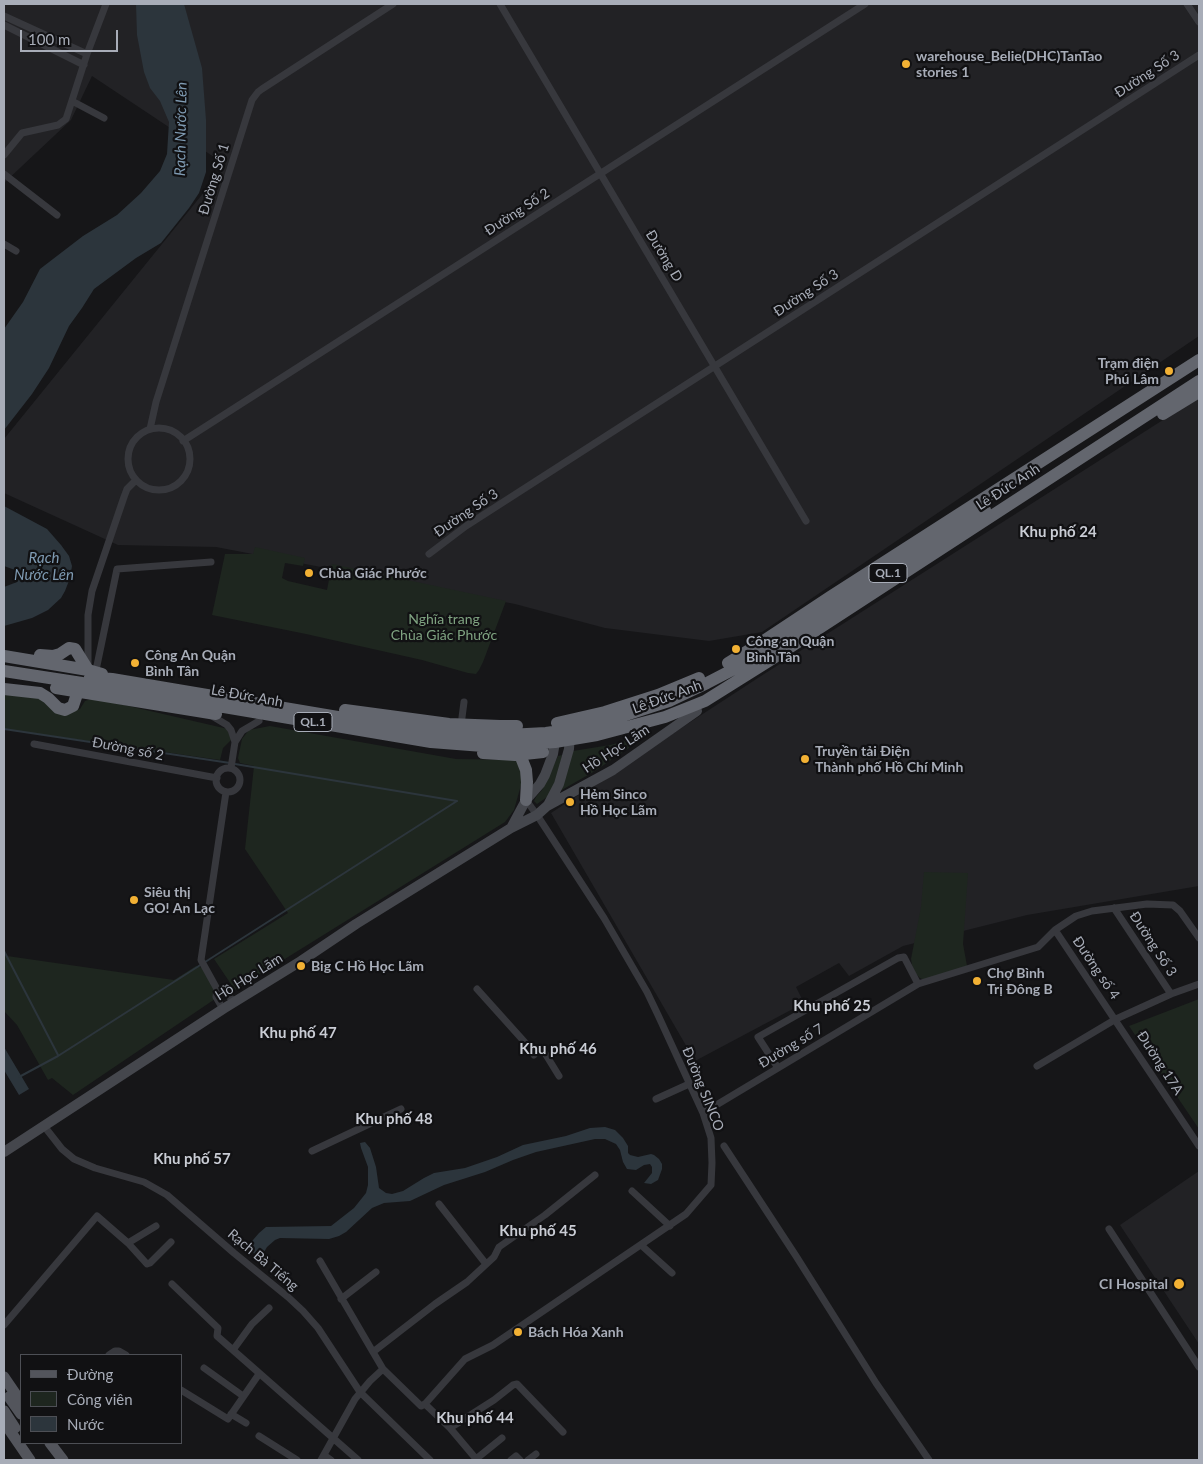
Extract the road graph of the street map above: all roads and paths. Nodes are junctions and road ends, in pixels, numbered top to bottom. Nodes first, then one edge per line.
1 (106, 4) edge
2 (394, 4) edge
3 (500, 4) edge
4 (865, 4) edge
5 (1187, 4) edge
6 (4, 16) edge
7 (1199, 22) edge
8 (4, 25) edge
9 (87, 54) junction
10 (1199, 56) edge
11 (84, 65) junction
12 (72, 101) junction
13 (104, 118) dead end
14 (4, 155) edge
15 (600, 173) junction
16 (4, 174) edge
17 (57, 215) dead end
18 (4, 244) edge
19 (16, 251) dead end
20 (1199, 360) edge
21 (715, 366) junction
22 (1199, 372) edge
23 (1199, 381) edge
24 (1199, 392) edge
25 (150, 429) junction
26 (183, 441) junction
27 (136, 480) junction
28 (806, 521) dead end
29 (429, 554) dead end
30 (211, 562) dead end
31 (4, 647) edge
32 (4, 656) edge
33 (4, 663) edge
34 (4, 671) edge
35 (91, 674) junction
36 (60, 676) junction
37 (4, 679) edge
38 (4, 689) edge
39 (78, 691) junction
40 (201, 694) junction
41 (464, 702) dead end
42 (701, 706) junction
43 (205, 713) junction
44 (259, 721) junction
45 (461, 724) junction
46 (563, 736) junction
47 (235, 742) junction
48 (34, 744) dead end
49 (518, 750) junction
50 (231, 768) junction
51 (217, 778) junction
52 (226, 792) junction
53 (526, 800) junction
54 (547, 806) junction
55 (537, 815) junction
56 (511, 828) junction
57 (1114, 908) junction
58 (1055, 930) junction
59 (1199, 938) edge
60 (918, 984) junction
61 (1199, 984) edge
62 (218, 989) junction
63 (478, 989) dead end
64 (1170, 994) junction
65 (235, 1002) junction
66 (223, 1009) junction
67 (1116, 1019) junction
68 (543, 1050) dead end
69 (534, 1055) dead end
70 (1036, 1066) dead end
71 (778, 1068) junction
72 (559, 1076) dead end
73 (689, 1084) junction
74 (656, 1099) dead end
75 (401, 1109) dead end
76 (703, 1114) junction
77 (43, 1127) junction
78 (724, 1146) dead end
79 (1199, 1146) edge
80 (312, 1151) dead end
81 (4, 1152) edge
82 (595, 1175) dead end
83 (632, 1191) dead end
84 (439, 1204) dead end
85 (156, 1226) dead end
86 (670, 1226) junction
87 (1109, 1229) dead end
88 (171, 1242) dead end
89 (128, 1243) junction
90 (641, 1245) junction
91 (320, 1261) dead end
92 (486, 1264) junction
93 (376, 1272) dead end
94 (672, 1273) dead end
95 (172, 1284) dead end
96 (342, 1298) junction
97 (269, 1308) dead end
98 (4, 1324) edge
99 (233, 1350) junction
100 (373, 1352) junction
101 (110, 1354) edge
102 (124, 1354) edge
103 (1199, 1367) edge
104 (204, 1368) dead end
105 (383, 1369) junction
106 (259, 1374) junction
107 (4, 1377) edge
108 (4, 1390) edge
109 (182, 1391) edge
110 (359, 1394) junction
111 (243, 1396) junction
112 (20, 1401) edge
113 (425, 1404) junction
114 (4, 1411) edge
115 (20, 1413) edge
116 (230, 1416) junction
117 (4, 1422) edge
118 (246, 1423) dead end
119 (450, 1428) junction
120 (562, 1432) dead end
121 (20, 1435) edge
122 (259, 1436) dead end
123 (502, 1438) dead end
124 (333, 1439) junction
125 (27, 1444) edge
126 (49, 1444) edge
127 (536, 1454) dead end
128 (322, 1458) edge
129 (30, 1460) edge
130 (38, 1460) edge
131 (59, 1460) edge
132 (297, 1460) edge
133 (331, 1460) edge
134 (358, 1460) edge
135 (425, 1460) edge
136 (430, 1460) edge
137 (477, 1460) edge
138 (511, 1460) edge
139 (520, 1460) edge
140 (528, 1460) edge
141 (929, 1460) edge

1 - 9 street
2 - 25 street, Đường Số 1
3 - 15 street, Đường D
4 - 15 street, Đường Số 2
5 - 7 street
6 - 9 street
8 - 11 street
9 - 11 street
10 - 21 street, Đường Số 3
11 - 12 street
12 - 13 street
12 - 14 street
15 - 21 street, Đường D
15 - 26 street, Đường Số 2
16 - 17 street
18 - 19 street
20 - 46 highway, Lê Đức Anh / QL.1
21 - 28 street, Đường D
21 - 29 street, Đường Số 3
22 - 46 highway, Lê Đức Anh / QL.1
23 - 42 highway, Lê Đức Anh / QL.1
24 - 42 highway, Lê Đức Anh / QL.1
25 - 26 street
25 - 27 street
26 - 27 street
27 - 35 street
30 - 35 street
31 - 35 highway
32 - 36 highway, QL.1
33 - 36 highway, QL.1
34 - 36 highway, QL.1
35 - 36 highway, Lê Đức Anh / QL.1
35 - 40 highway, Lê Đức Anh / QL.1
36 - 37 highway, QL.1
36 - 39 highway, Lê Đức Anh / QL.1
36 - 49 highway, Lê Đức Anh / QL.1
38 - 39 highway
39 - 43 highway, Lê Đức Anh / QL.1
40 - 45 highway, Lê Đức Anh / QL.1
40 - 46 highway, Lê Đức Anh / QL.1
41 - 45 street
42 - 46 highway, Lê Đức Anh / QL.1
42 - 54 main road, Hồ Học Lãm
43 - 44 highway, Lê Đức Anh / QL.1
43 - 47 street
44 - 47 street
44 - 49 highway, Lê Đức Anh / QL.1
45 - 46 highway, Lê Đức Anh / QL.1
46 - 49 highway, Lê Đức Anh / QL.1
46 - 53 main road
46 - 54 main road, Hồ Học Lãm
47 - 50 street
48 - 51 street, Đường số 2
49 - 53 highway
50 - 51 street
50 - 52 street
51 - 52 street
52 - 62 street
53 - 55 street, Đường SINCO
53 - 56 main road
54 - 55 main road, Hồ Học Lãm
55 - 56 main road, Hồ Học Lãm
55 - 73 street, Đường SINCO
56 - 65 main road, Hồ Học Lãm
57 - 58 street, Đường số 7
57 - 59 street
57 - 64 street, Đường Số 3
58 - 60 street, Đường số 7
58 - 67 street, Đường số 4
60 - 71 street, Đường số 7
60 - 71 street
61 - 64 street
62 - 65 street
62 - 66 street
63 - 69 street
64 - 67 street
65 - 66 main road, Hồ Học Lãm
66 - 77 main road, Hồ Học Lãm
67 - 70 street
67 - 79 street, Đường 17A
68 - 72 street
71 - 76 street, Đường số 7
73 - 74 street
73 - 76 street, Đường SINCO
75 - 80 street
76 - 86 street, Đường SINCO
77 - 81 main road, Hồ Học Lãm
77 - 110 street, Rạch Bà Tiếng
78 - 141 street
82 - 92 street
83 - 86 street
84 - 92 street
85 - 89 street
86 - 90 street, Đường SINCO
87 - 103 street
88 - 89 street
89 - 98 street
90 - 94 street
90 - 113 street, Đường SINCO
91 - 96 street
92 - 100 street
93 - 96 street
95 - 99 street
96 - 100 street
97 - 99 street
99 - 106 street
100 - 105 street
101 - 102 street
104 - 111 street
105 - 110 street
105 - 113 street
106 - 111 street
106 - 124 street
107 - 112 main road
108 - 115 main road
109 - 116 street
110 - 124 street
110 - 135 street, Rạch Bà Tiếng
110 - 136 street, Rạch Bà Tiếng
111 - 116 street
113 - 119 street
114 - 121 main road
116 - 118 street
117 - 129 main road
119 - 120 street
119 - 137 street
122 - 132 street
123 - 137 street
124 - 128 street
124 - 134 street
125 - 130 main road
126 - 131 main road
127 - 140 street
128 - 133 street
138 - 139 street

